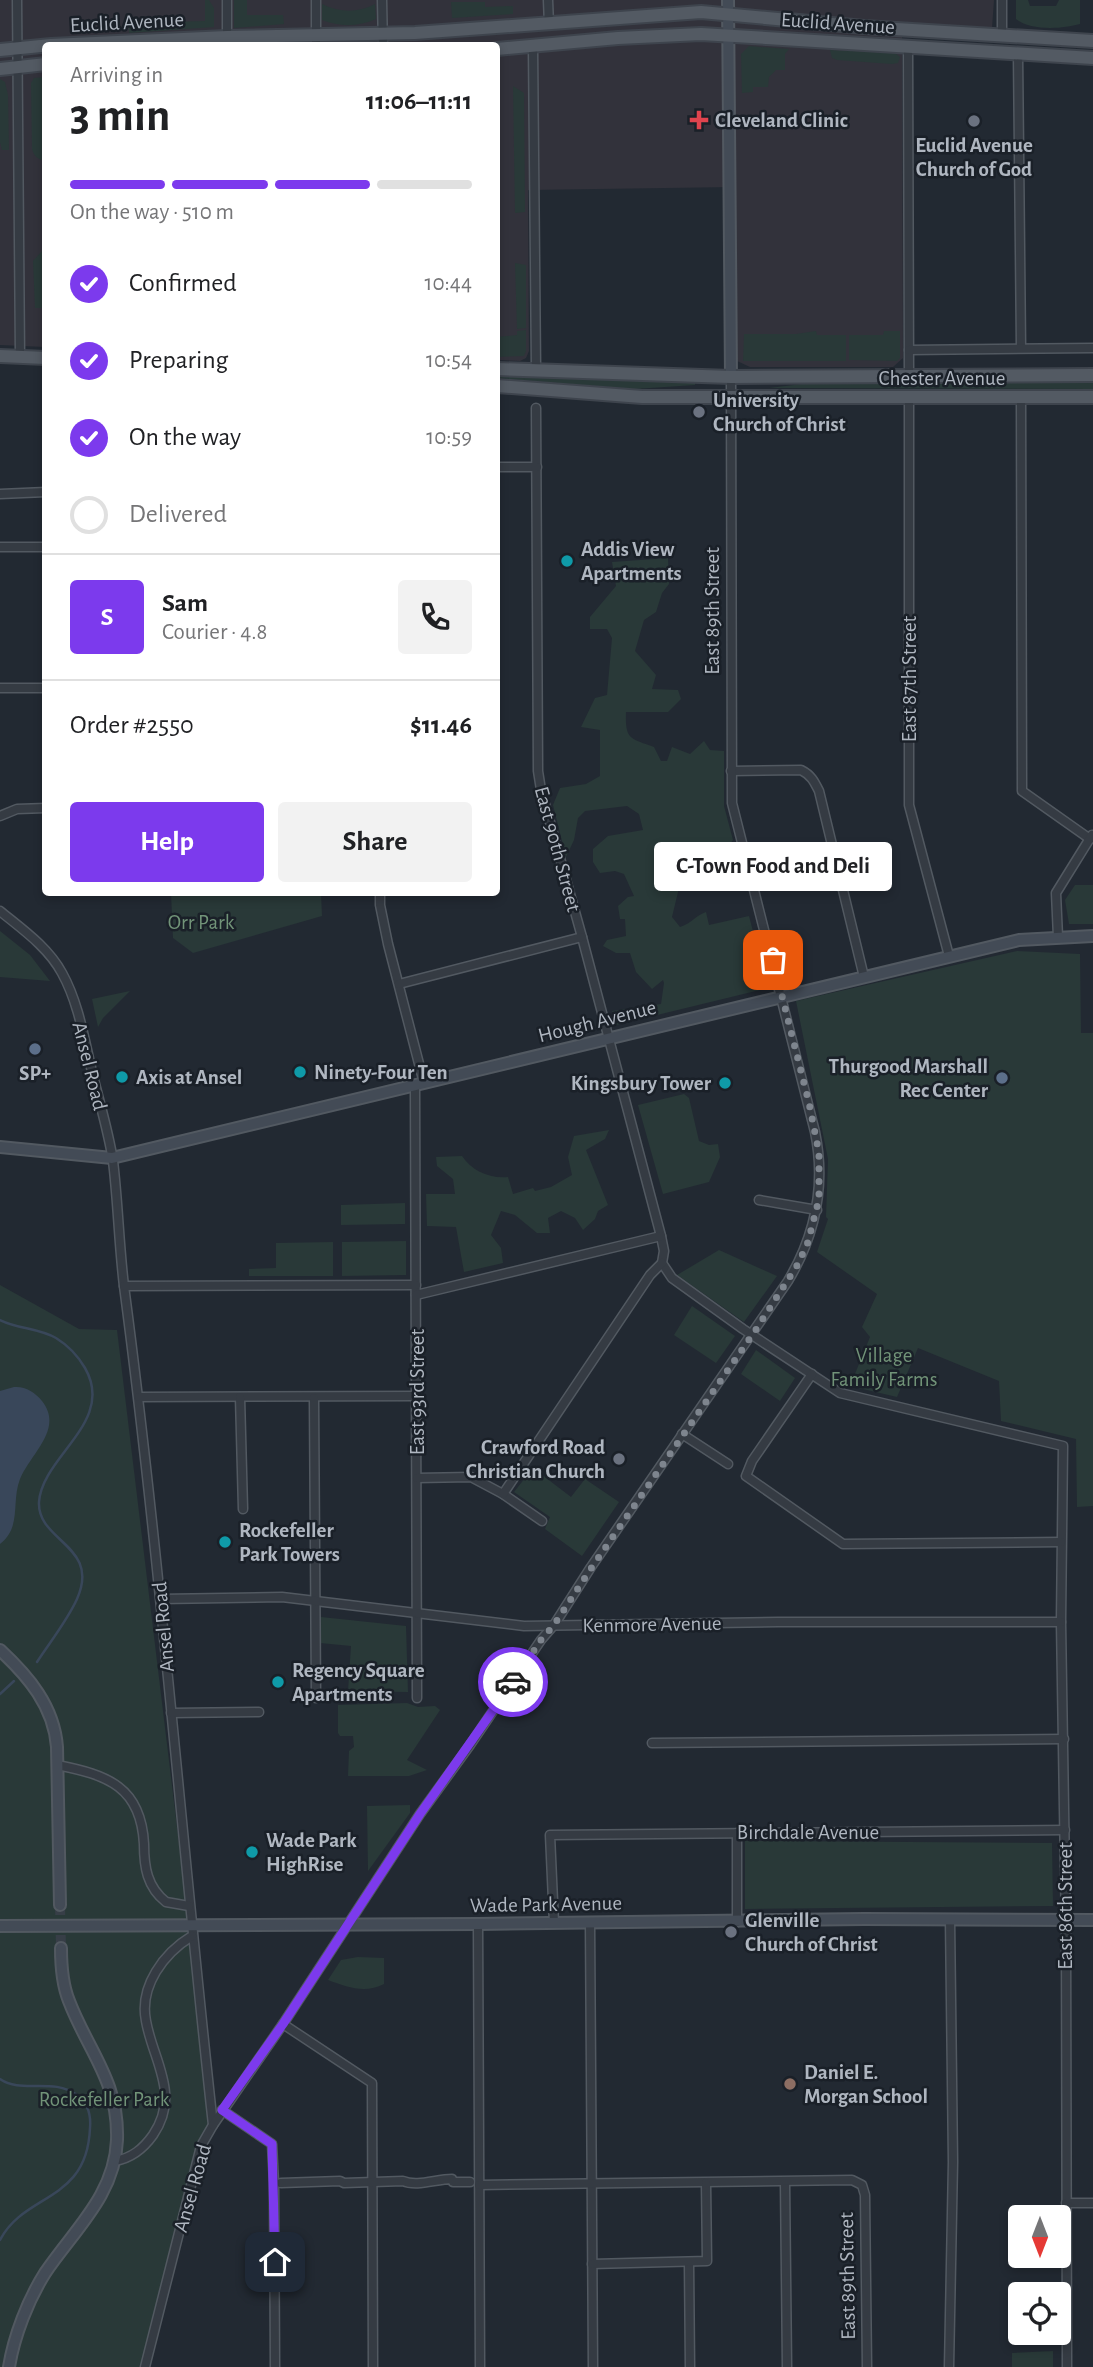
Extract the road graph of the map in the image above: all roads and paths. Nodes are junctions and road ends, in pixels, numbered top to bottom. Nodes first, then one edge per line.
1 (17, 0) edge
2 (227, 0) edge
3 (316, 0) edge
4 (382, 0) edge
5 (548, 0) edge
6 (728, 0) edge
7 (1002, 0) edge
8 (728, 15) junction
9 (549, 25) junction
10 (1002, 35) junction
11 (727, 36) junction
12 (227, 37) junction
13 (383, 39) edge
14 (316, 40) edge
15 (1093, 41) edge
16 (132, 42) edge
17 (42, 47) edge
18 (533, 47) junction
19 (908, 47) junction
20 (18, 48) junction
21 (500, 48) edge
22 (0, 50) edge
23 (1018, 54) junction
24 (1093, 58) edge
25 (42, 64) edge
26 (18, 67) junction
27 (0, 69) edge
28 (1021, 348) junction
29 (1093, 348) edge
30 (909, 350) junction
31 (0, 356) edge
32 (20, 357) junction
33 (42, 358) edge
34 (500, 369) edge
35 (536, 369) junction
36 (909, 375) junction
37 (1093, 375) edge
38 (731, 377) junction
39 (500, 386) edge
40 (1021, 397) junction
41 (1093, 397) edge
42 (731, 398) junction
43 (909, 398) junction
44 (536, 408) dead end
45 (500, 467) edge
46 (537, 467) junction
47 (42, 492) edge
48 (0, 494) edge
49 (0, 547) edge
50 (42, 547) edge
51 (0, 688) edge
52 (42, 688) edge
53 (731, 771) junction
54 (42, 808) edge
55 (0, 816) edge
56 (1092, 837) edge
57 (380, 896) edge
58 (0, 911) edge
59 (1093, 936) edge
60 (582, 937) junction
61 (1058, 937) junction
62 (949, 956) junction
63 (864, 977) junction
64 (399, 984) junction
65 (782, 996) junction
66 (608, 1039) junction
67 (419, 1084) junction
68 (0, 1147) edge
69 (112, 1157) junction
70 (759, 1200) dead end
71 (817, 1210) junction
72 (661, 1236) junction
73 (662, 1263) junction
74 (416, 1285) junction
75 (124, 1286) junction
76 (416, 1295) junction
77 (752, 1335) junction
78 (812, 1374) junction
79 (417, 1396) junction
80 (139, 1397) junction
81 (240, 1397) junction
82 (314, 1398) junction
83 (682, 1434) junction
84 (728, 1464) dead end
85 (417, 1478) junction
86 (503, 1494) junction
87 (243, 1509) dead end
88 (542, 1521) dead end
89 (1061, 1542) junction
90 (161, 1599) junction
91 (315, 1601) junction
92 (417, 1612) junction
93 (1061, 1622) junction
94 (554, 1625) junction
95 (0, 1650) edge
96 (316, 1698) dead end
97 (417, 1698) dead end
98 (259, 1712) dead end
99 (171, 1713) junction
100 (1064, 1739) junction
101 (652, 1743) dead end
102 (57, 1765) junction
103 (1065, 1830) junction
104 (737, 1833) junction
105 (60, 1905) tunnel mouth
106 (189, 1906) junction
107 (950, 1919) junction
108 (1093, 1920) edge
109 (1066, 1921) junction
110 (590, 1922) junction
111 (737, 1922) junction
112 (554, 1923) junction
113 (349, 1924) junction
114 (478, 1924) junction
115 (0, 1926) edge
116 (191, 1931) junction
117 (61, 1948) tunnel mouth
118 (283, 2024) junction
119 (222, 2110) junction
120 (213, 2125) junction
121 (115, 2161) junction
122 (785, 2182) junction
123 (281, 2183) dead end
124 (373, 2183) junction
125 (475, 2183) junction
126 (706, 2183) junction
127 (593, 2185) junction
128 (1066, 2203) junction
129 (1093, 2203) edge
130 (689, 2263) junction
131 (593, 2264) junction
132 (9, 2367) edge
133 (145, 2367) edge
134 (275, 2367) edge
135 (373, 2367) edge
136 (480, 2367) edge
137 (593, 2367) edge
138 (690, 2367) edge
139 (788, 2367) edge
140 (867, 2367) edge
141 (948, 2367) edge
142 (1067, 2367) edge

1 - 20 street
2 - 12 street
3 - 14 street
4 - 13 street
5 - 9 street
6 - 8 street, East 89th Street
7 - 10 street
8 - 9 main road, Euclid Avenue
8 - 10 main road, Euclid Avenue
8 - 11 street, East 89th Street
9 - 13 main road, Euclid Avenue
10 - 15 main road, Euclid Avenue
11 - 18 main road, Euclid Avenue
11 - 19 main road, Euclid Avenue
11 - 38 street, East 89th Street
12 - 14 main road, Euclid Avenue
12 - 16 main road, Euclid Avenue
13 - 14 main road, Euclid Avenue
17 - 20 main road, Euclid Avenue
18 - 21 main road, Euclid Avenue
18 - 35 street
19 - 23 main road, Euclid Avenue
19 - 30 street
20 - 22 main road, Euclid Avenue
20 - 26 street
23 - 24 main road, Euclid Avenue
23 - 28 street
25 - 26 main road
26 - 27 main road
26 - 32 street
28 - 29 street
28 - 30 street
30 - 36 street
31 - 32 main road
32 - 33 main road
34 - 35 main road, Chester Avenue
35 - 38 main road, Chester Avenue
36 - 37 main road, Chester Avenue
36 - 38 main road, Chester Avenue
38 - 42 street, East 89th Street
39 - 42 main road, Chester Avenue
40 - 41 main road, Chester Avenue
40 - 43 main road, Chester Avenue
40 - 56 street
42 - 43 main road, Chester Avenue
42 - 53 street, East 89th Street
43 - 62 street, East 87th Street
44 - 46 street, East 90th Street
45 - 46 street
46 - 60 street, East 90th Street
47 - 48 street
49 - 50 street
51 - 52 street
53 - 63 street
53 - 65 street, East 89th Street
54 - 55 street
56 - 61 street
57 - 64 street, East 93rd Street
58 - 69 street, Ansel Road
59 - 61 street, Hough Avenue
60 - 64 street
60 - 66 street, East 90th Street
61 - 62 street, Hough Avenue
62 - 63 street, Hough Avenue
63 - 65 street, Hough Avenue
64 - 67 street, East 93rd Street
65 - 66 street, Hough Avenue
65 - 71 street, East 89th Street
66 - 67 street, Hough Avenue
66 - 72 street, East 90th Street
67 - 69 street, Hough Avenue
67 - 74 street, East 93rd Street
68 - 69 street, Hough Avenue
69 - 75 street, Ansel Road
70 - 71 street
71 - 77 street, East 89th Street
72 - 73 street, East 90th Street
72 - 76 street
73 - 77 street
73 - 86 street
74 - 75 street
74 - 76 street, East 93rd Street
75 - 80 street, Ansel Road
76 - 79 street, East 93rd Street
77 - 78 street
77 - 83 street, East 89th Street
78 - 89 street, East 86th Street
78 - 89 street
79 - 82 street
79 - 85 street, East 93rd Street
80 - 81 street
80 - 90 street, Ansel Road
81 - 82 street
81 - 87 street
82 - 91 street
83 - 84 street
83 - 94 street, East 89th Street
85 - 86 street
85 - 92 street, East 93rd Street
86 - 88 street
89 - 93 street, East 86th Street
90 - 91 street, Kenmore Avenue
90 - 99 street, Ansel Road
91 - 92 street, Kenmore Avenue
91 - 96 street
92 - 94 street, Kenmore Avenue
92 - 97 street, East 93rd Street
93 - 94 street, Kenmore Avenue
93 - 100 street, East 86th Street
94 - 113 street, East 89th Street
95 - 102 street
98 - 99 street
99 - 106 street, Ansel Road
100 - 101 street
100 - 103 street, East 86th Street
102 - 105 street
102 - 106 street
103 - 104 street, Birchdale Avenue
103 - 109 street, East 86th Street
104 - 111 street
104 - 112 street, Birchdale Avenue
106 - 116 street, Ansel Road
107 - 109 street, Wade Park Avenue
107 - 111 street, Wade Park Avenue
107 - 141 street
108 - 109 street, Wade Park Avenue
109 - 128 street, East 86th Street
110 - 111 street, Wade Park Avenue
110 - 112 street, Wade Park Avenue
110 - 127 street
112 - 114 street, Wade Park Avenue
113 - 114 street, Wade Park Avenue
113 - 116 street, Wade Park Avenue
113 - 118 street, East 89th Street
114 - 125 street
115 - 116 street, Wade Park Avenue
116 - 120 street, Ansel Road
116 - 121 street
117 - 121 street
118 - 119 street, East 89th Street
118 - 124 street
119 - 120 street, East 89th Street
119 - 134 street
120 - 133 street, Ansel Road
121 - 132 street
122 - 126 street
122 - 139 street
122 - 140 street, East 89th Street
123 - 124 street
124 - 125 street
124 - 135 street
125 - 127 street
125 - 136 street
126 - 127 street
126 - 130 street
127 - 131 street
128 - 129 street
128 - 142 street, East 86th Street
130 - 131 street
130 - 138 street
131 - 137 street

